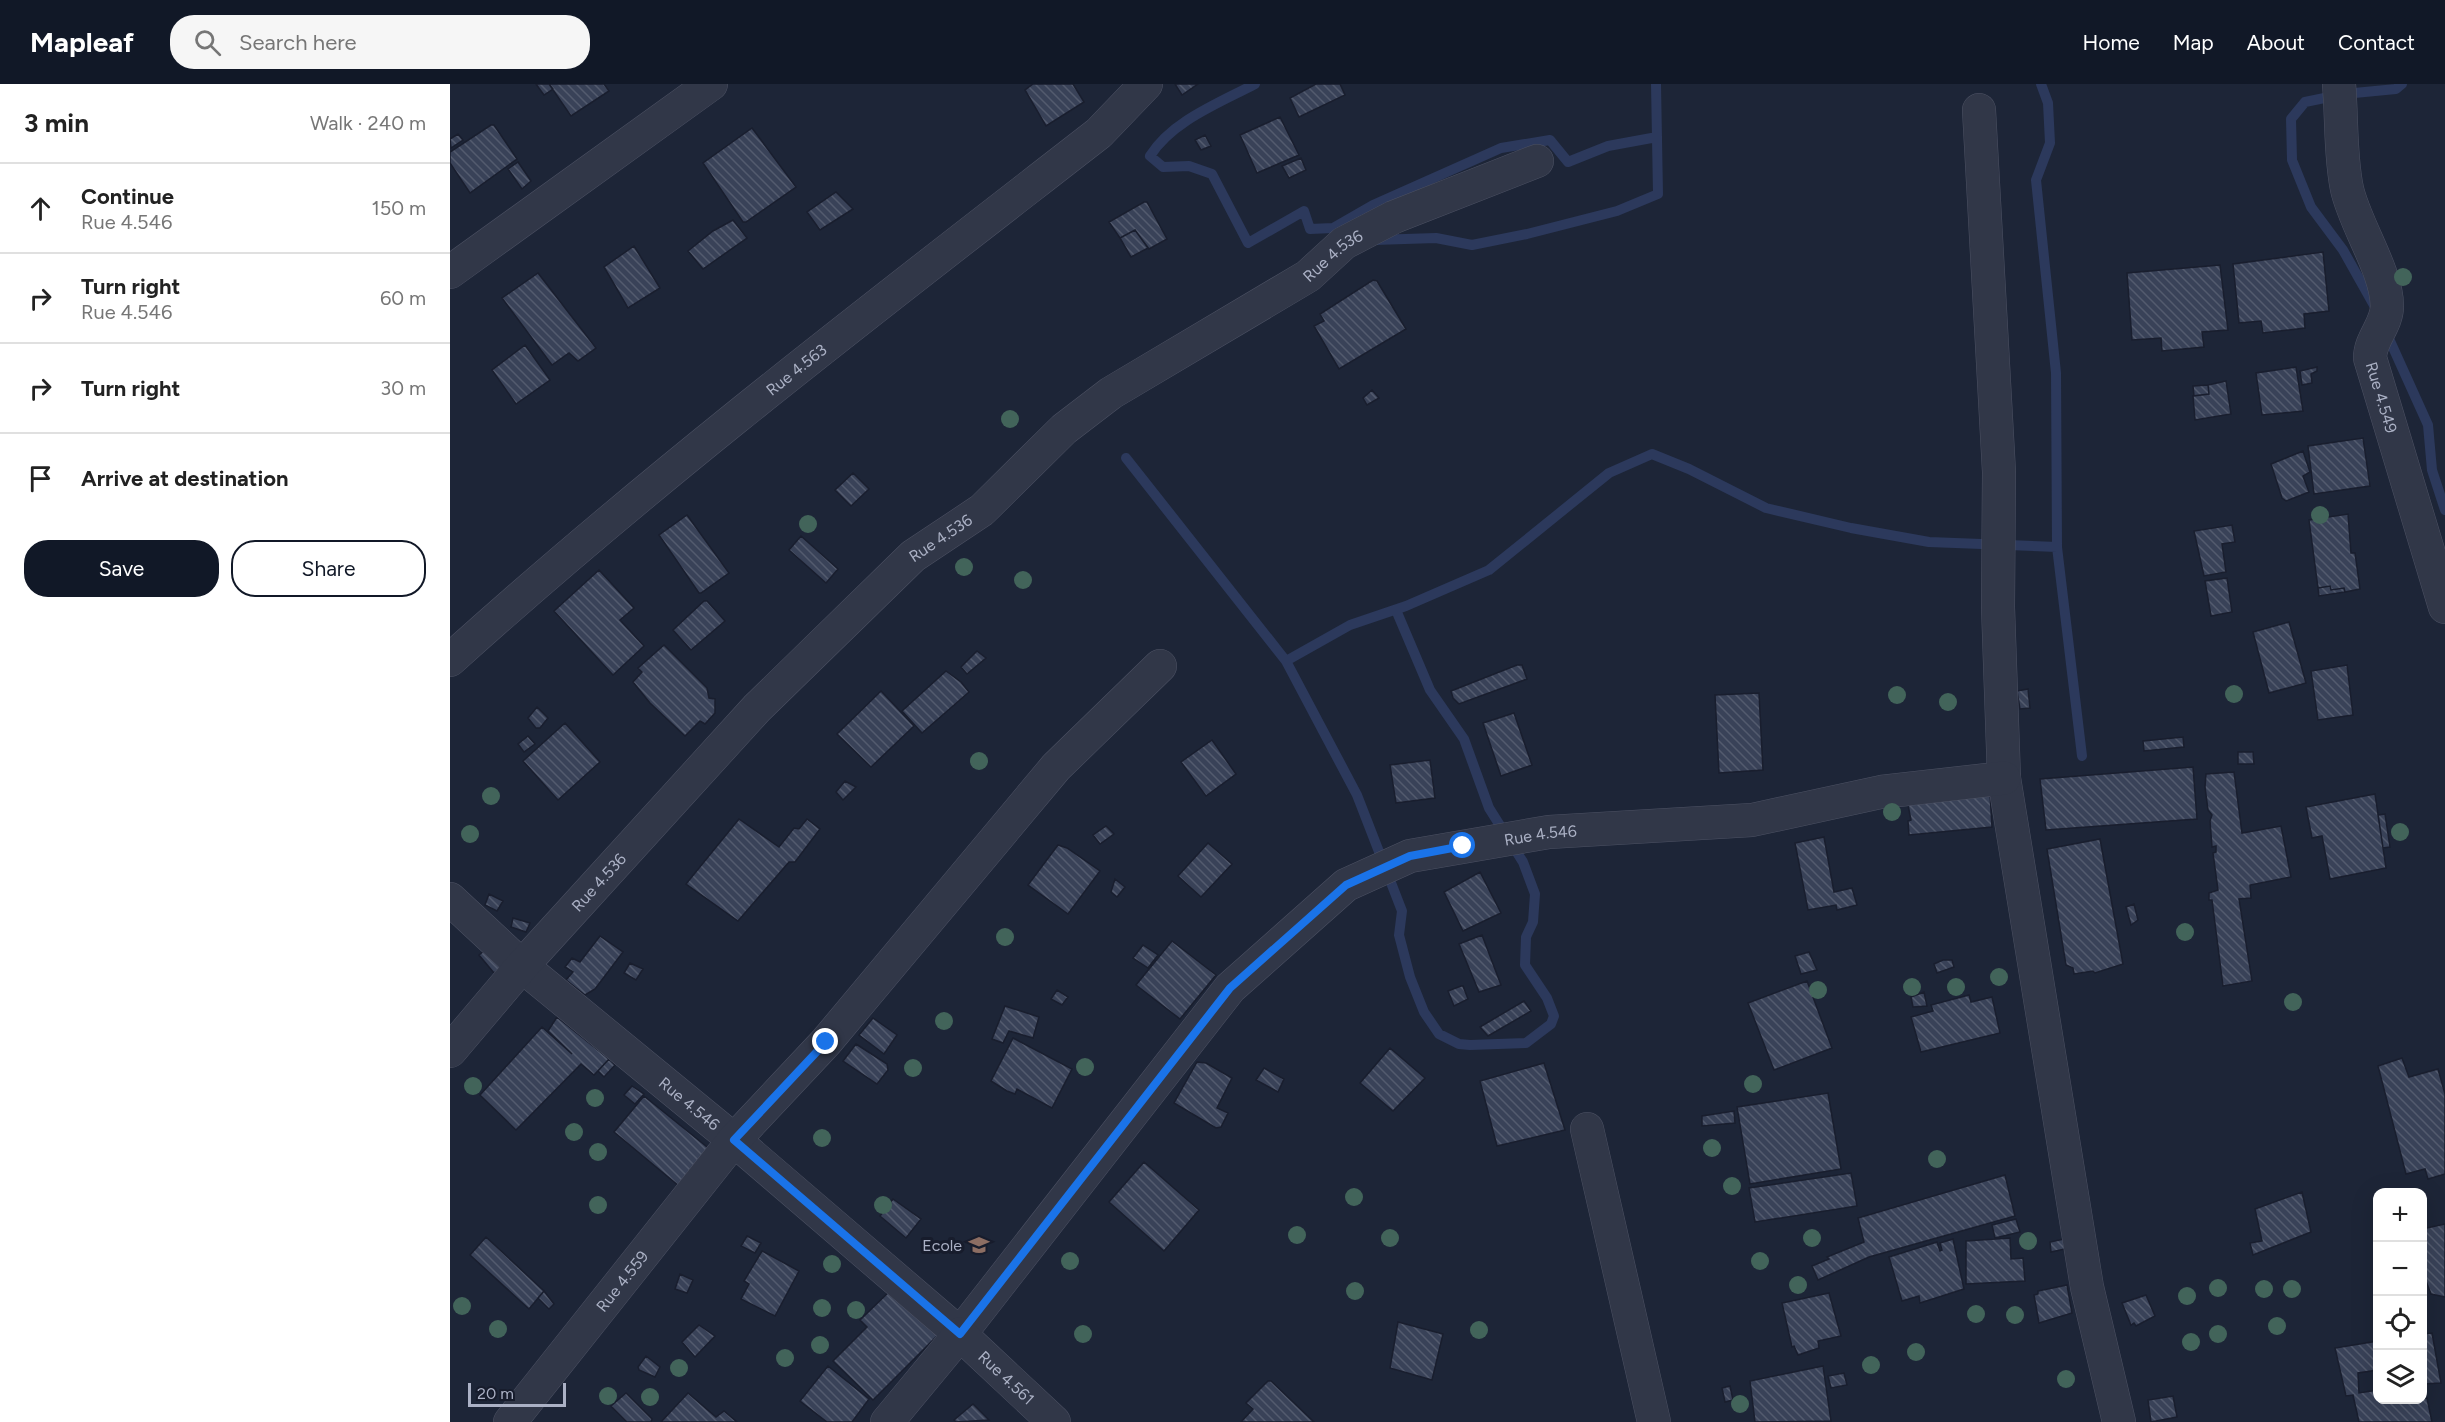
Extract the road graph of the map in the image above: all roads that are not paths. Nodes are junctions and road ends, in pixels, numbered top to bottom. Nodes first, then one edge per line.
1 (711, 84) edge
2 (1146, 84) edge
3 (2339, 84) edge
4 (1979, 110) dead end
5 (1537, 161) dead end
6 (450, 272) edge
7 (2445, 607) edge
8 (450, 660) edge
9 (1160, 666) dead end
10 (2004, 778) junction
11 (450, 899) edge
12 (522, 966) junction
13 (450, 1051) edge
14 (1587, 1129) dead end
15 (734, 1140) junction
16 (960, 1334) junction
17 (510, 1422) edge
18 (887, 1422) edge
19 (1054, 1422) edge
20 (1654, 1422) edge
21 (2119, 1422) edge

1 - 6 street
2 - 8 street, Rue 4.563
3 - 7 street, Rue 4.549
4 - 10 street
5 - 12 street, Rue 4.536
9 - 15 street, Rue 4.559
10 - 16 street, Rue 4.546
10 - 21 street
11 - 12 street, Rue 4.546
12 - 13 street, Rue 4.536
12 - 15 street, Rue 4.546
14 - 20 street
15 - 16 street, Rue 4.546
15 - 17 street, Rue 4.559
16 - 18 street
16 - 19 street, Rue 4.561

